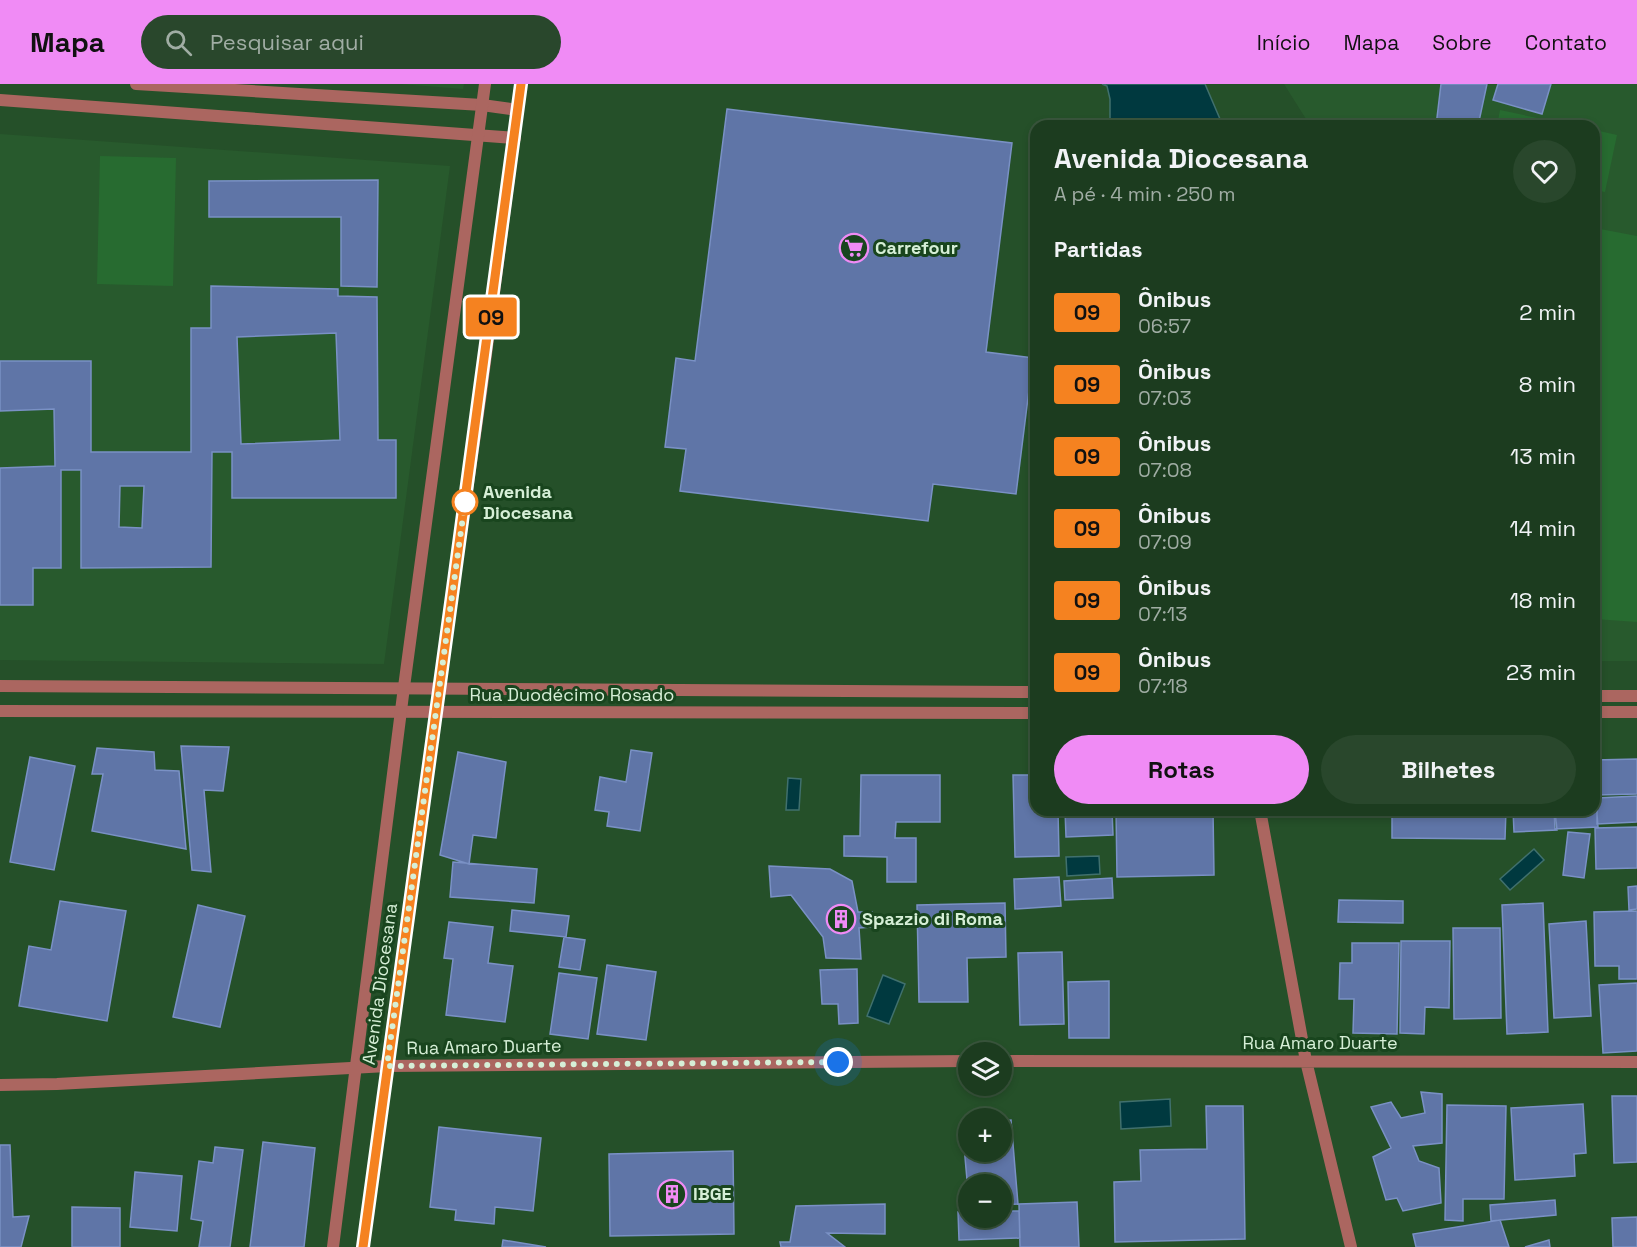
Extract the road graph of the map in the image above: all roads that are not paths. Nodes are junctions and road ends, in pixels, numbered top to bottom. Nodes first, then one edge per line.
1 (136, 84) edge
2 (485, 84) edge
3 (521, 84) edge
4 (208, 86) edge
5 (0, 100) edge
6 (482, 105) junction
7 (518, 110) junction
8 (479, 134) junction
9 (515, 138) junction
10 (0, 686) edge
11 (404, 687) junction
12 (440, 688) junction
13 (1030, 693) edge
14 (1600, 696) edge
15 (1637, 696) edge
16 (0, 711) edge
17 (402, 711) junction
18 (436, 712) junction
19 (1600, 712) edge
20 (1637, 712) edge
21 (1030, 713) edge
22 (1261, 816) edge
23 (958, 1061) edge
24 (1012, 1061) edge
25 (1306, 1061) junction
26 (1637, 1062) edge
27 (387, 1066) junction
28 (355, 1069) junction
29 (0, 1085) edge
30 (333, 1247) edge
31 (363, 1247) edge
32 (1351, 1247) edge

1 - 4 street
2 - 6 street, Avenida Diocesana
3 - 7 street, Avenida Diocesana
4 - 6 street
5 - 8 street
6 - 7 street
6 - 8 street, Avenida Diocesana
7 - 9 street, Avenida Diocesana
8 - 9 street
8 - 11 street, Avenida Diocesana
9 - 12 street, Avenida Diocesana
10 - 11 street, Rua Duodécimo Rosado
11 - 12 street, Rua Duodécimo Rosado
11 - 17 street, Avenida Diocesana
12 - 13 street, Rua Duodécimo Rosado
12 - 18 street, Avenida Diocesana
14 - 15 street
16 - 17 street, Rua Duodécimo Rosado
17 - 18 street, Rua Duodécimo Rosado
17 - 28 street, Avenida Diocesana
18 - 21 street, Rua Duodécimo Rosado
18 - 27 street, Avenida Diocesana
19 - 20 street
22 - 25 street
23 - 27 street, Rua Amaro Duarte
24 - 25 street, Rua Amaro Duarte
25 - 26 street, Rua Amaro Duarte
25 - 32 street
27 - 28 street, Rua Amaro Duarte
27 - 31 street, Avenida Diocesana
28 - 29 street, Rua Amaro Duarte
28 - 30 street, Avenida Diocesana

